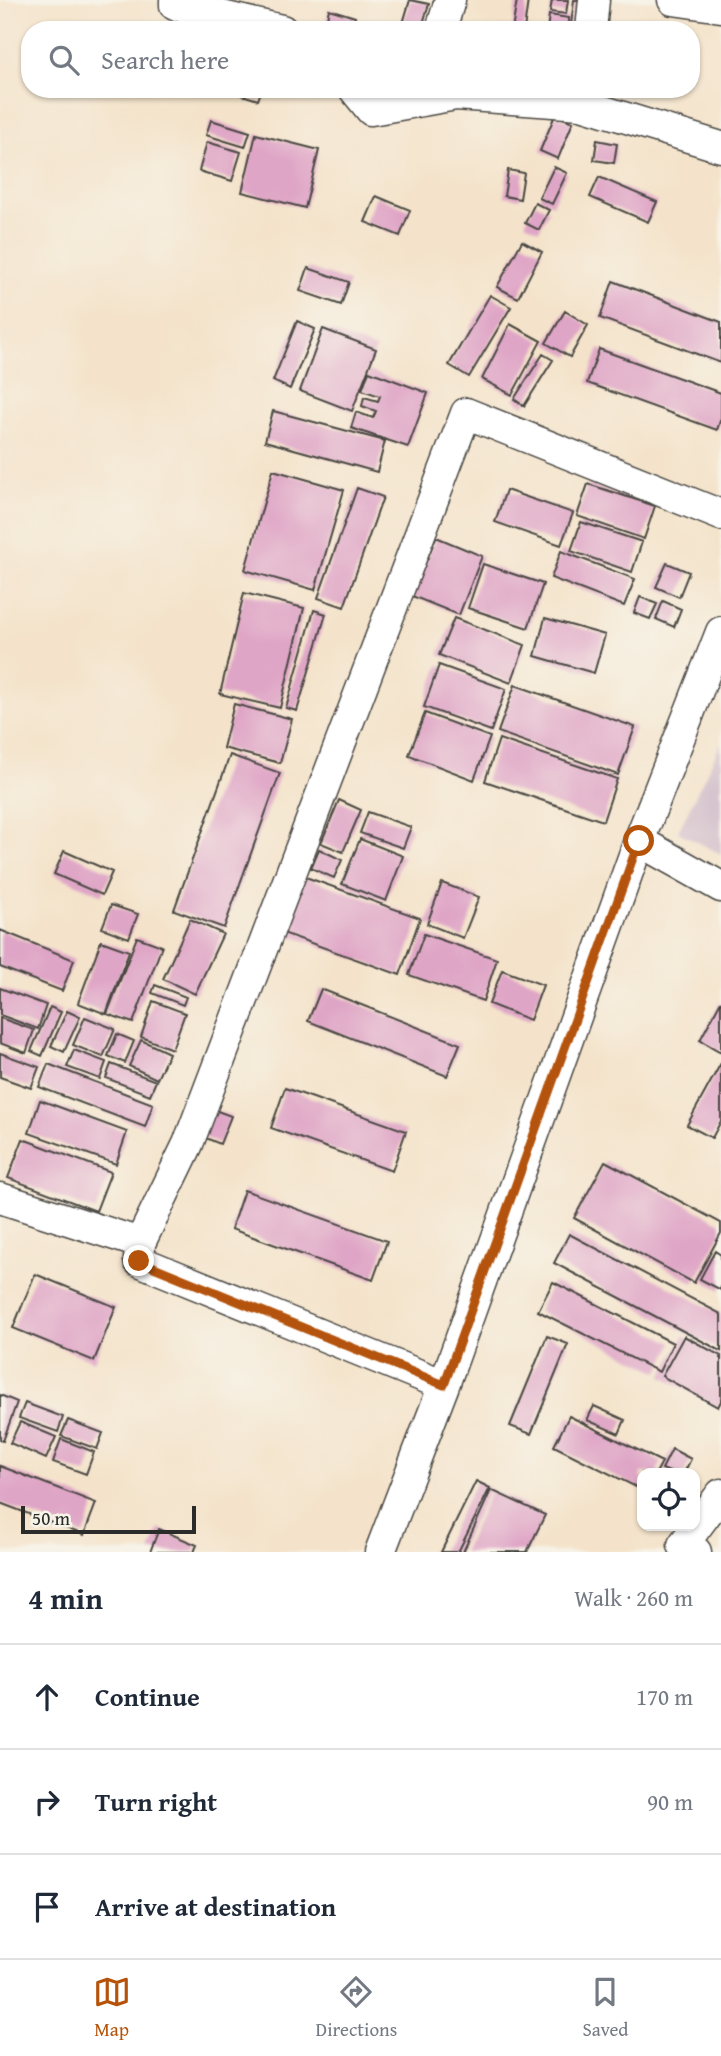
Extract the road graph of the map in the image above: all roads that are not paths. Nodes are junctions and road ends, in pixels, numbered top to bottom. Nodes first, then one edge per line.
1 (175, 0) edge
2 (450, 0) edge
3 (594, 0) edge
4 (673, 0) edge
5 (721, 8) edge
6 (273, 18) edge
7 (444, 21) edge
8 (592, 21) edge
9 (361, 98) edge
10 (413, 98) edge
11 (585, 98) edge
12 (721, 147) edge
13 (721, 515) edge
14 (721, 632) edge
15 (639, 841) junction
16 (721, 887) edge
17 (0, 1198) edge
18 (140, 1243) junction
19 (444, 1385) junction
20 (721, 1494) edge
21 (380, 1552) edge
22 (696, 1552) edge

1 - 6 street
2 - 7 street
3 - 8 street
4 - 5 street
9 - 10 street
11 - 12 street
13 - 18 street
14 - 15 street
15 - 16 street
15 - 19 street
17 - 18 street
18 - 19 street
19 - 21 street
20 - 22 street

